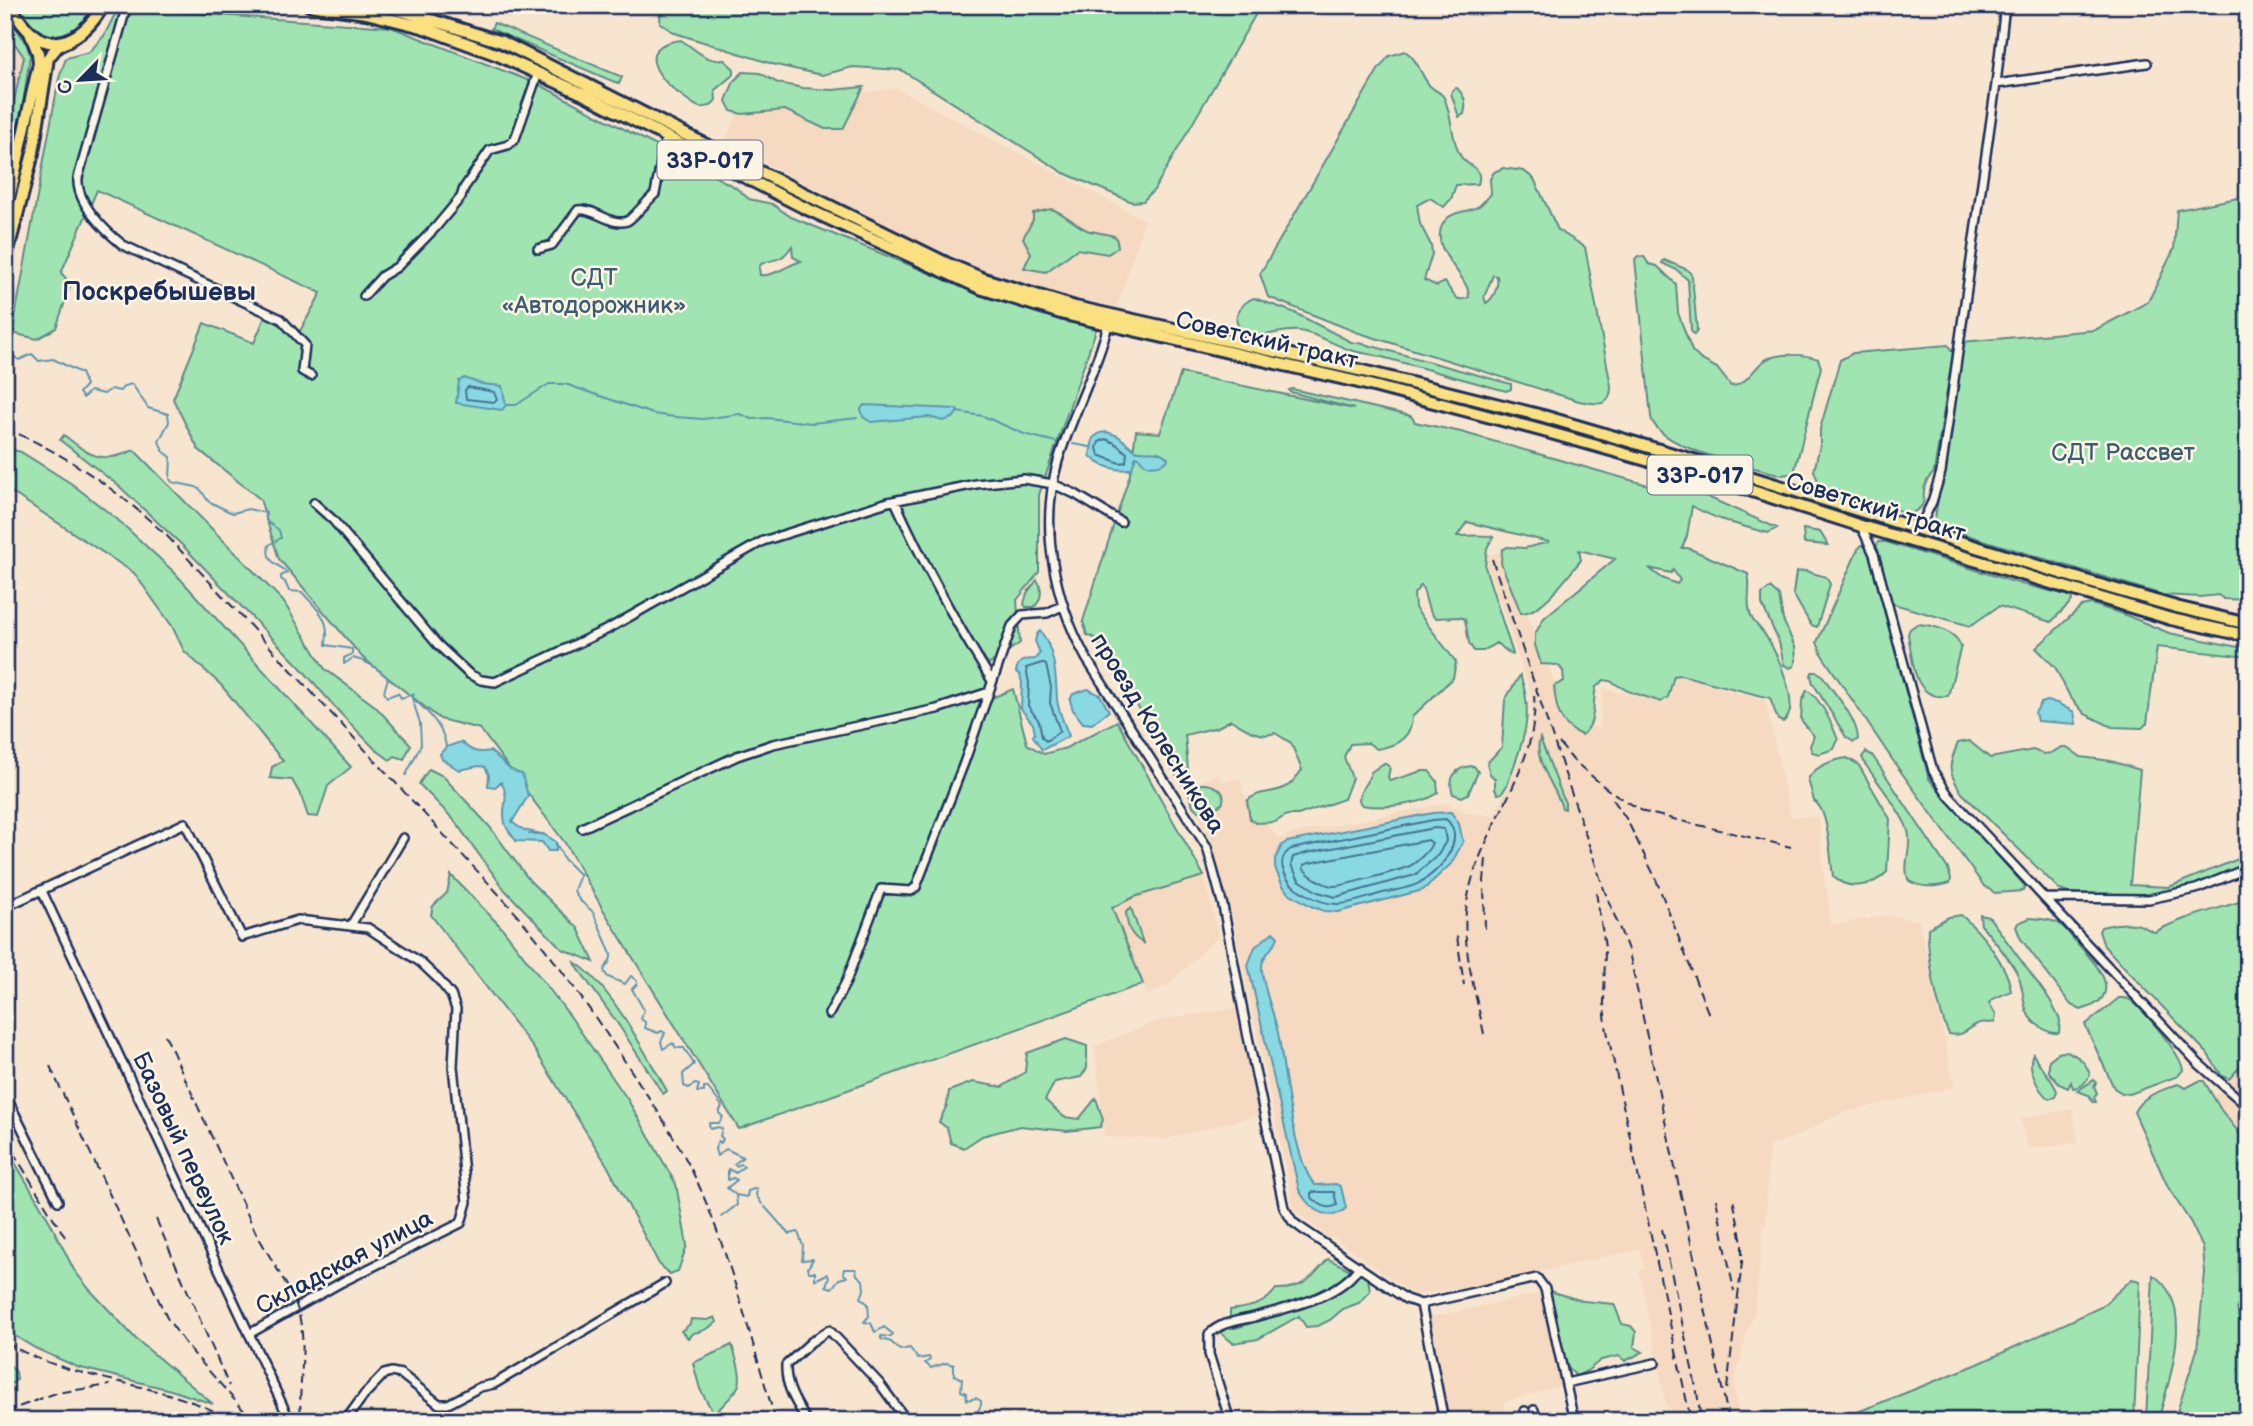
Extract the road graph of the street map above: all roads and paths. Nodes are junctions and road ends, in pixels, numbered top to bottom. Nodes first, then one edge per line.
1 (9, 5) edge
2 (109, 5) edge
3 (127, 5) edge
4 (309, 5) edge
5 (383, 5) edge
6 (2005, 5) edge
7 (101, 9) edge
8 (30, 33) junction
9 (69, 41) junction
10 (2147, 64) dead end
11 (538, 73) junction
12 (1996, 84) junction
13 (666, 137) junction
14 (5, 217) edge
15 (538, 249) dead end
16 (5, 262) edge
17 (364, 296) dead end
18 (1110, 320) junction
19 (311, 376) dead end
20 (1053, 484) junction
21 (895, 501) junction
22 (314, 503) dead end
23 (1121, 522) dead end
24 (1861, 526) junction
25 (1919, 529) junction
26 (1062, 606) junction
27 (2248, 624) edge
28 (2248, 636) edge
29 (992, 681) junction
30 (989, 692) junction
31 (582, 828) dead end
32 (403, 838) dead end
33 (2248, 868) edge
34 (42, 891) junction
35 (2045, 898) junction
36 (5, 907) edge
37 (351, 925) junction
38 (829, 1014) dead end
39 (5, 1094) edge
40 (2248, 1107) edge
41 (58, 1201) dead end
42 (1359, 1266) junction
43 (665, 1283) dead end
44 (1421, 1304) junction
45 (249, 1334) junction
46 (1655, 1363) dead end
47 (1566, 1383) junction
48 (1534, 1410) dead end
49 (1525, 1411) dead end
50 (290, 1421) edge
51 (345, 1421) edge
52 (807, 1421) edge
53 (907, 1421) edge
54 (1230, 1421) edge
55 (1444, 1421) edge
56 (1527, 1421) edge
57 (1536, 1421) edge
58 (1574, 1421) edge

1 - 8 highway
2 - 7 highway
3 - 19 street
4 - 11 highway, Советский тракт / 33Р-017
5 - 18 highway, Советский тракт / 33Р-017
6 - 12 street
7 - 9 highway
8 - 9 highway
8 - 14 highway
9 - 16 highway
10 - 12 street
11 - 13 highway, Советский тракт / 33Р-017
11 - 17 street
12 - 25 street
13 - 15 street
13 - 18 highway, Советский тракт / 33Р-017
18 - 20 street, проезд Колесникова
18 - 24 highway, Советский тракт / 33Р-017
18 - 25 highway, Советский тракт / 33Р-017
20 - 21 street
20 - 23 street
20 - 26 street, проезд Колесникова
21 - 22 street
21 - 29 street
24 - 28 highway, Советский тракт / 33Р-017
24 - 35 street
25 - 27 highway, Советский тракт / 33Р-017
26 - 29 street
26 - 42 street, проезд Колесникова
29 - 30 street
30 - 31 street
30 - 38 street
32 - 37 street
33 - 35 street
34 - 36 street
34 - 37 street, Складская улица
34 - 45 street, Базовый переулок
35 - 40 street
37 - 45 street, Складская улица
39 - 41 street
42 - 44 street, проезд Колесникова
42 - 54 street
43 - 51 street
44 - 47 street
44 - 55 street
45 - 50 street, Базовый переулок
46 - 47 street
47 - 58 street
48 - 57 street
49 - 56 street
52 - 53 street

